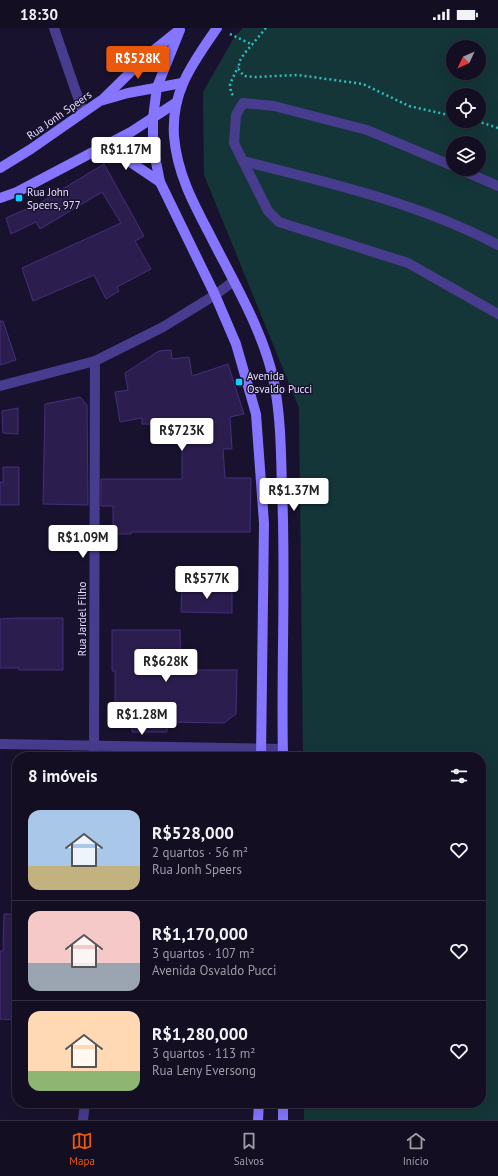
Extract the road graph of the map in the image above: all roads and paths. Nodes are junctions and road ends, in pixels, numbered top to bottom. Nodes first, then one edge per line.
1 (54, 28) edge
2 (266, 28) edge
3 (181, 29) edge
4 (220, 29) edge
5 (253, 45) junction
6 (239, 65) junction
7 (182, 83) junction
8 (157, 87) junction
9 (100, 101) junction
10 (177, 102) junction
11 (243, 103) junction
12 (83, 112) junction
13 (446, 114) edge
14 (152, 118) junction
15 (486, 124) edge
16 (498, 128) edge
17 (98, 149) junction
18 (243, 161) junction
19 (446, 163) edge
20 (0, 168) edge
21 (475, 176) edge
22 (160, 182) junction
23 (498, 186) edge
24 (0, 198) edge
25 (498, 245) edge
26 (234, 281) junction
27 (215, 295) junction
28 (498, 314) edge
29 (95, 361) junction
30 (0, 386) edge
31 (0, 744) edge
32 (94, 746) junction
33 (94, 752) edge
34 (237, 752) edge
35 (261, 752) edge
36 (283, 752) edge
37 (84, 1108) edge
38 (259, 1108) edge
39 (283, 1108) edge
40 (83, 1120) edge
41 (258, 1120) edge
42 (283, 1120) edge

1 - 12 street
2 - 5 path
3 - 8 main road
3 - 9 main road
4 - 5 path
4 - 7 main road
5 - 6 path
6 - 11 path
6 - 13 path
7 - 8 main road, Rua Jonh Speers
7 - 10 main road
8 - 9 main road, Rua Jonh Speers
8 - 14 main road
9 - 12 main road, Rua Jonh Speers
10 - 14 main road
10 - 26 main road
11 - 18 street
11 - 19 street
12 - 20 main road, Rua Jonh Speers
14 - 17 main road
14 - 22 main road
15 - 16 path
17 - 22 main road
17 - 24 main road
18 - 25 street
18 - 28 street
21 - 23 street
22 - 27 main road
26 - 27 street
26 - 36 main road
27 - 29 street
27 - 35 main road
29 - 30 street
29 - 32 street, Rua Jardel Filho
31 - 32 street
32 - 33 street, Rua Jardel Filho
32 - 34 street
37 - 40 street
38 - 41 main road
39 - 42 main road

